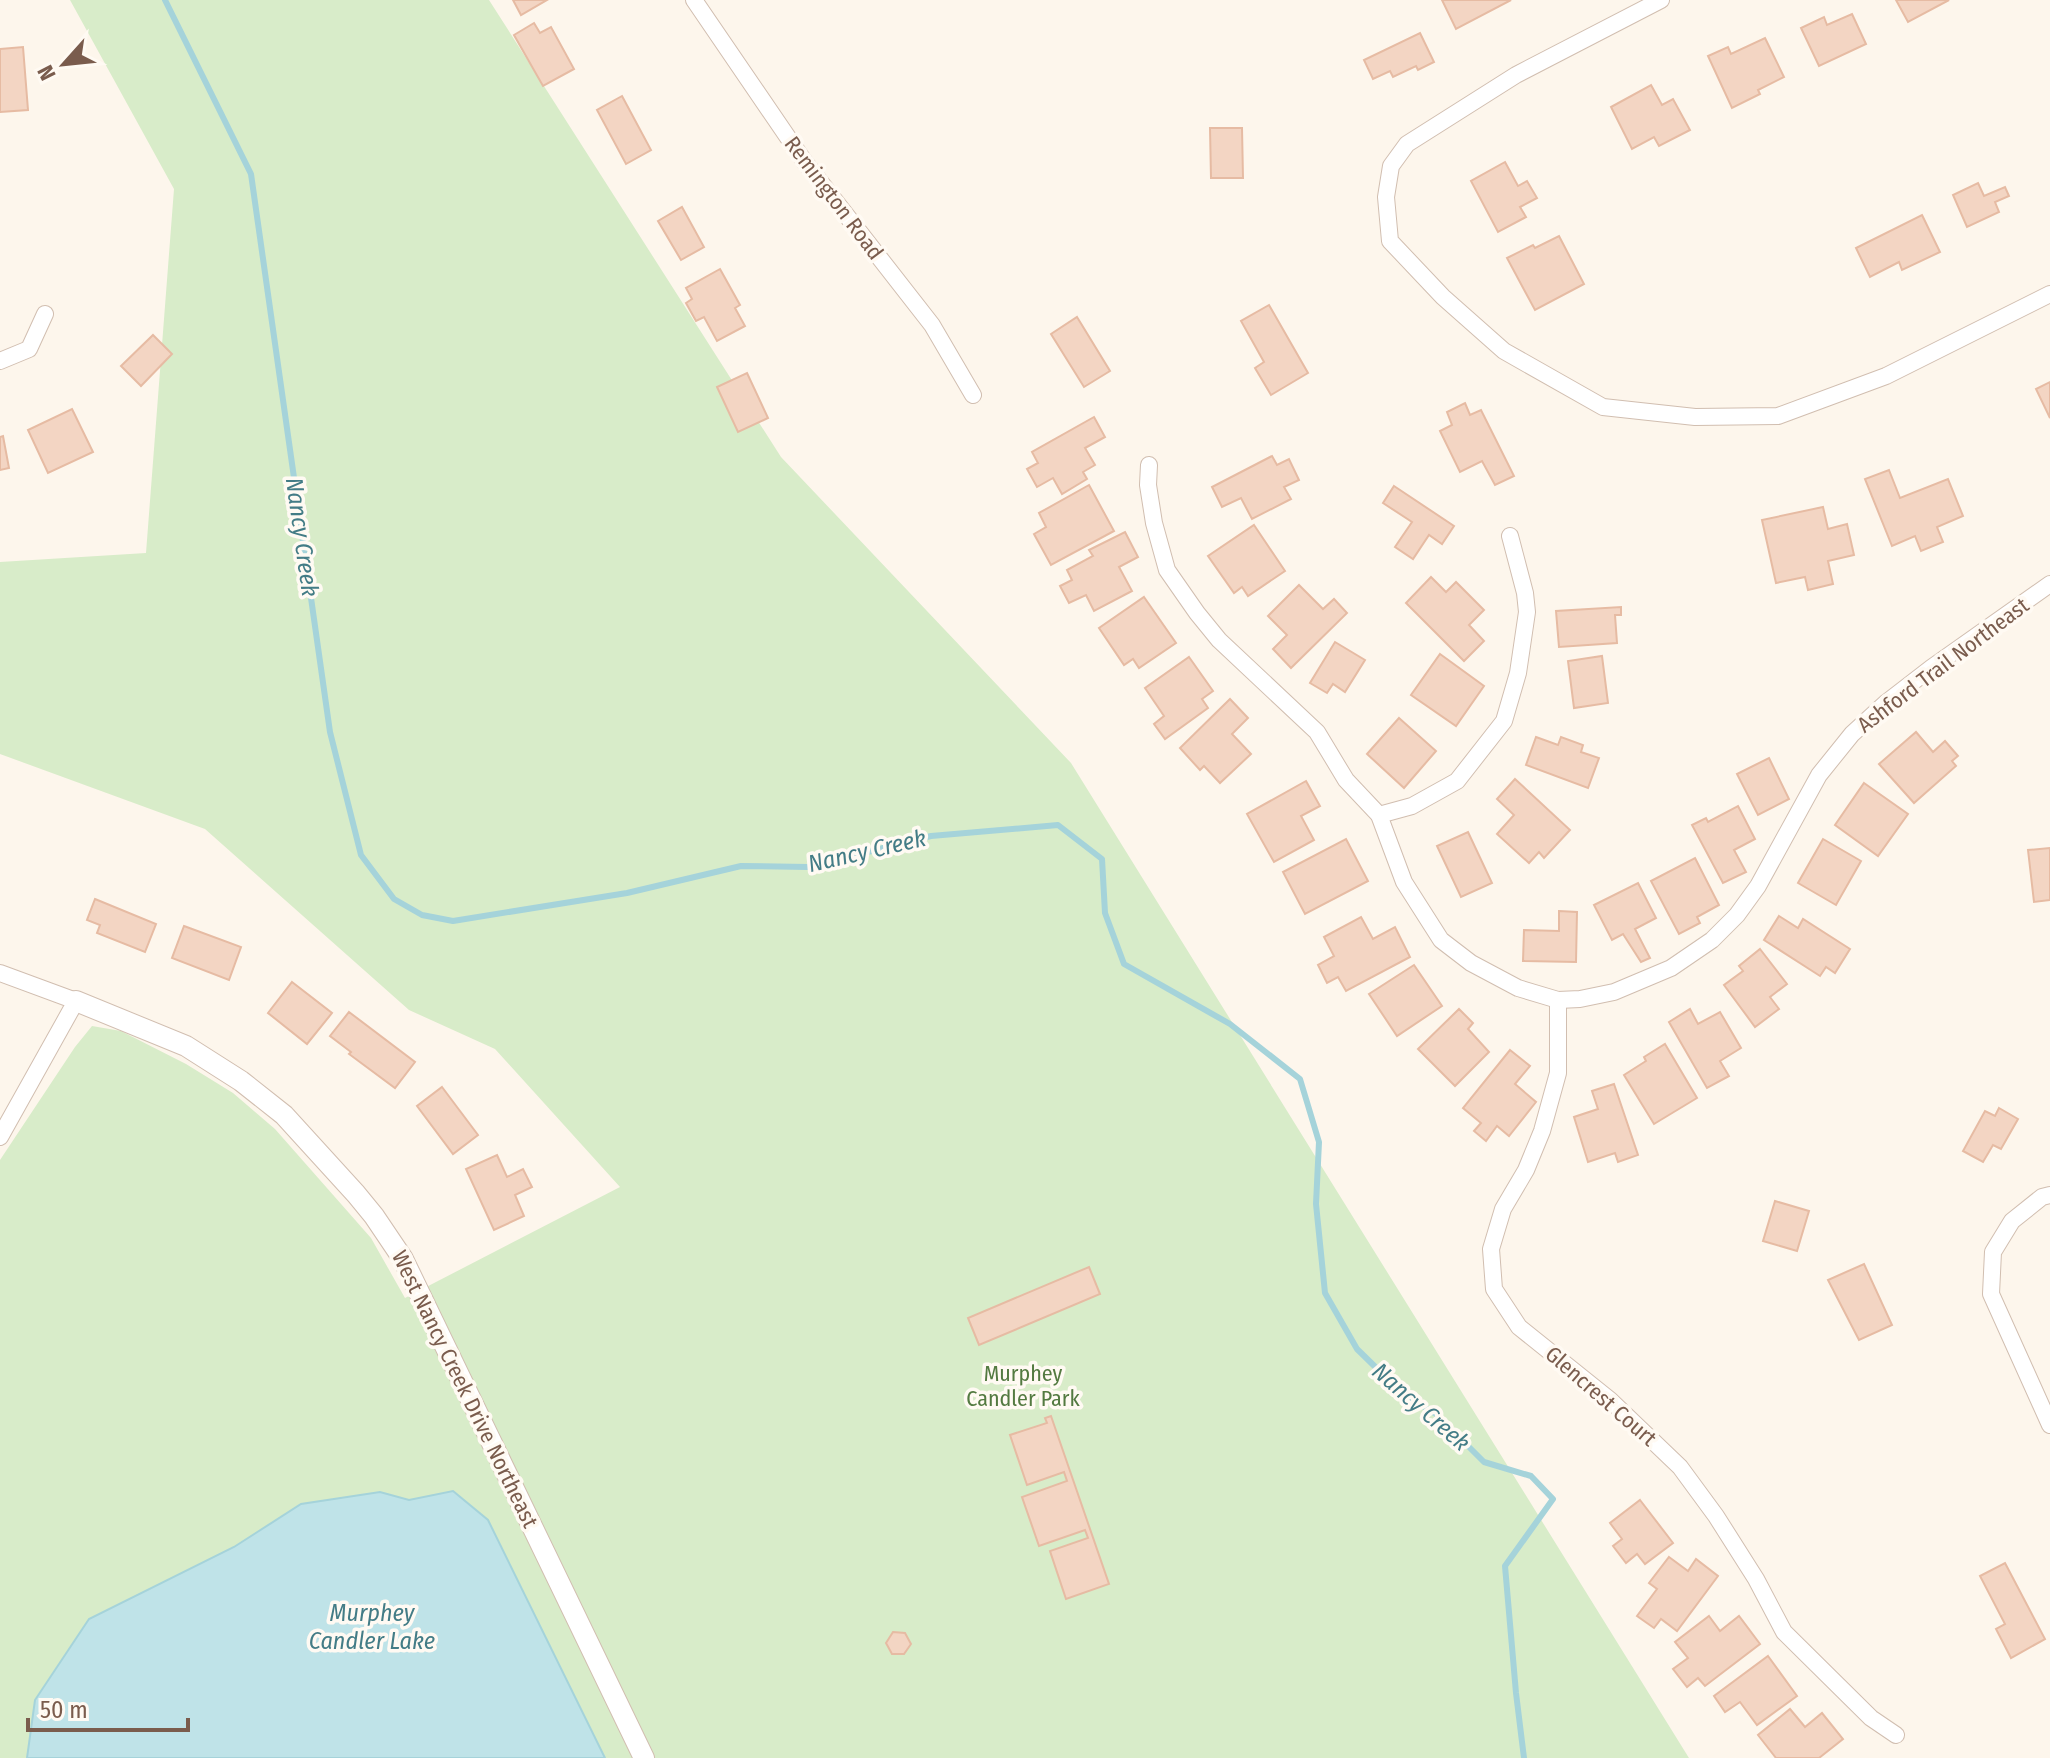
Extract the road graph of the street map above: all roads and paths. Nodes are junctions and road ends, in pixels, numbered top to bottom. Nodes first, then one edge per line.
1 (694, 0) edge
2 (1661, 0) edge
3 (2050, 294) edge
4 (45, 314) dead end
5 (0, 361) edge
6 (973, 395) dead end
7 (1149, 465) dead end
8 (1510, 536) dead end
9 (2050, 584) edge
10 (1379, 815) junction
11 (0, 973) edge
12 (1558, 1000) junction
13 (76, 1001) junction
14 (0, 1137) edge
15 (2050, 1195) edge
16 (2050, 1425) edge
17 (1896, 1735) dead end
18 (644, 1758) edge

1 - 6 street, Remington Road
2 - 3 street
4 - 5 street
7 - 10 street, Ashford Trail Northeast
8 - 10 street
9 - 12 street, Ashford Trail Northeast
10 - 12 street, Ashford Trail Northeast
11 - 13 street, West Nancy Creek Drive Northeast
12 - 17 street, Glencrest Court
13 - 14 street
13 - 18 street, West Nancy Creek Drive Northeast
15 - 16 street

